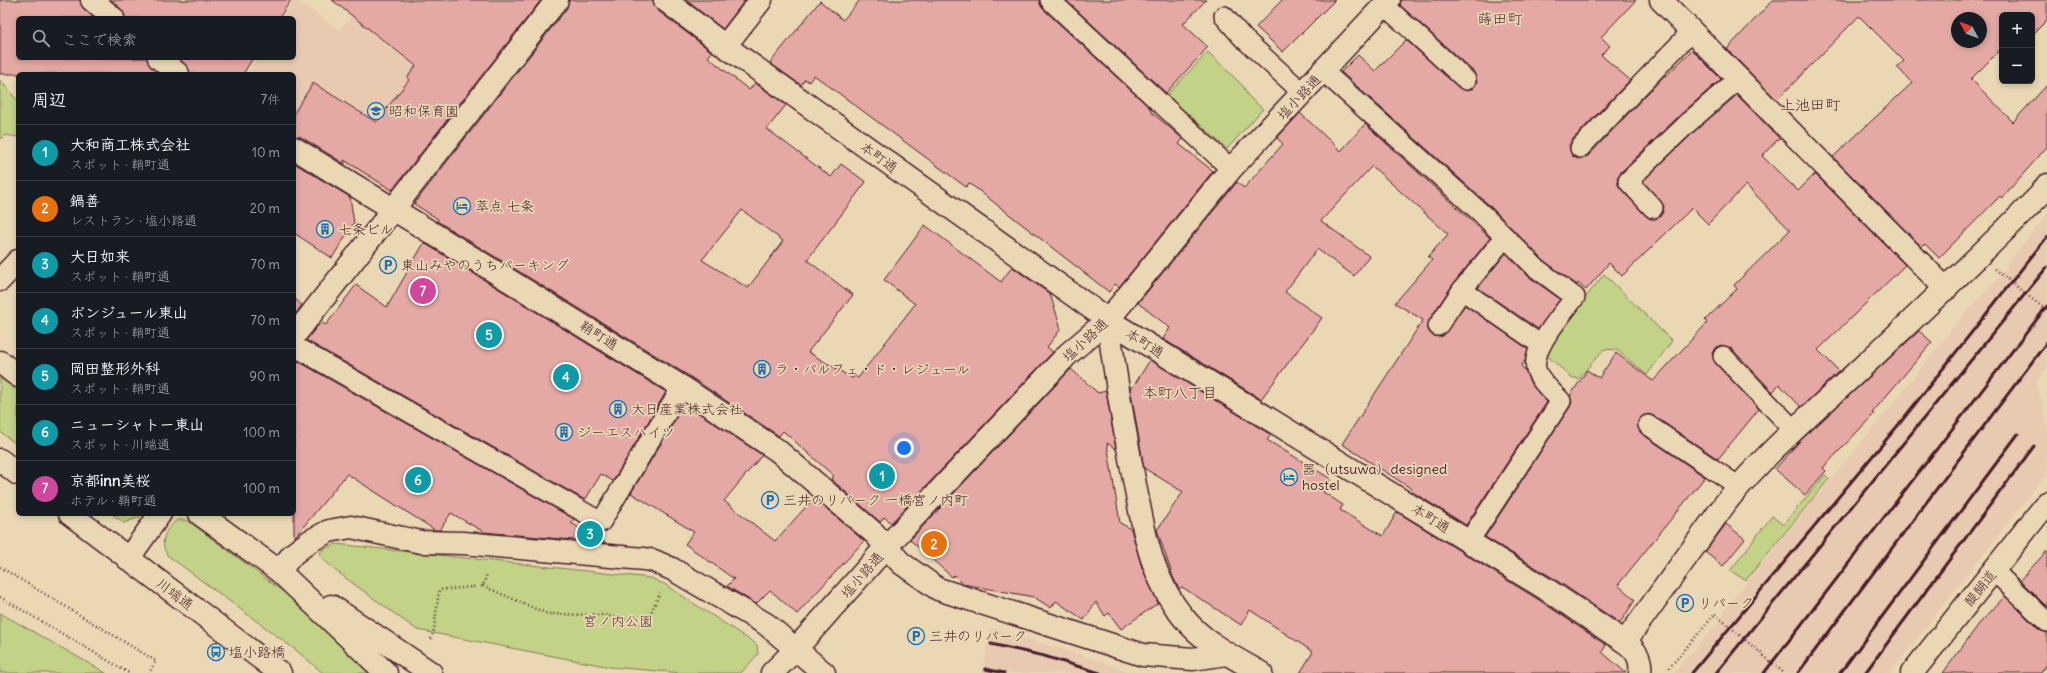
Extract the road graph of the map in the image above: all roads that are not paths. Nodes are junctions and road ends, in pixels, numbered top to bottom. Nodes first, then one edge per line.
1 (92, 0) edge
2 (557, 0) edge
3 (665, 0) edge
4 (761, 0) edge
5 (1050, 0) edge
6 (1661, 0) edge
7 (1387, 2) edge
8 (111, 16) edge
9 (1224, 16) dead end
10 (1692, 31) junction
11 (725, 46) junction
12 (161, 60) edge
13 (1323, 71) junction
14 (176, 72) edge
15 (1739, 78) junction
16 (1466, 80) dead end
17 (1303, 93) junction
18 (1580, 148) dead end
19 (296, 149) edge
20 (1231, 169) junction
21 (2047, 185) edge
22 (1653, 208) dead end
23 (394, 209) junction
24 (1505, 237) junction
25 (16, 263) edge
26 (0, 280) edge
27 (1946, 289) junction
28 (1462, 290) junction
29 (1108, 320) junction
30 (1438, 326) dead end
31 (296, 333) edge
32 (1541, 345) junction
33 (296, 347) edge
34 (1723, 356) dead end
35 (0, 362) edge
36 (16, 374) edge
37 (682, 387) junction
38 (1648, 425) dead end
39 (1794, 430) junction
40 (0, 460) edge
41 (16, 472) edge
42 (1738, 486) junction
43 (2047, 503) edge
44 (73, 516) edge
45 (159, 516) edge
46 (203, 516) edge
47 (1469, 541) junction
48 (886, 547) junction
49 (128, 559) junction
50 (279, 571) junction
51 (1994, 571) junction
52 (2047, 622) edge
53 (1625, 642) junction
54 (795, 650) junction
55 (1226, 654) junction
56 (280, 673) edge
57 (386, 673) edge
58 (431, 673) edge
59 (772, 673) edge
60 (824, 673) edge
61 (1262, 673) edge
62 (1640, 673) edge
63 (1912, 673) edge

1 - 8 street
2 - 23 street
3 - 11 street, 本町通
4 - 11 street
5 - 20 lane
6 - 10 street
7 - 13 street, 塩小路通
7 - 16 lane
9 - 17 lane
10 - 15 street
10 - 18 lane
11 - 29 street, 本町通
12 - 14 street
13 - 17 street, 塩小路通
13 - 24 lane
15 - 22 lane
15 - 27 street
17 - 20 street, 塩小路通
19 - 23 street, 鞘町通
20 - 29 street, 塩小路通
21 - 27 street
23 - 31 street
23 - 37 street, 鞘町通
24 - 28 lane
24 - 32 lane
25 - 26 street
27 - 39 street
28 - 30 lane
28 - 32 lane
29 - 47 street, 本町通
29 - 48 street, 塩小路通
29 - 55 street
32 - 47 lane
33 - 37 lane
34 - 39 lane
35 - 36 street
37 - 48 street, 鞘町通
38 - 42 lane
39 - 42 street
40 - 41 street
42 - 53 street
43 - 51 street, 醍醐道
44 - 49 street, 川端通
45 - 49 street
46 - 50 street
47 - 53 street, 本町通
48 - 54 street, 塩小路通
48 - 55 street, 鞘町通
49 - 56 street, 川端通
50 - 54 street
50 - 57 street
50 - 58 street
51 - 52 lane
51 - 63 street, 醍醐道
53 - 62 street, 本町通
54 - 59 street, 塩小路通
54 - 60 street
55 - 61 street

